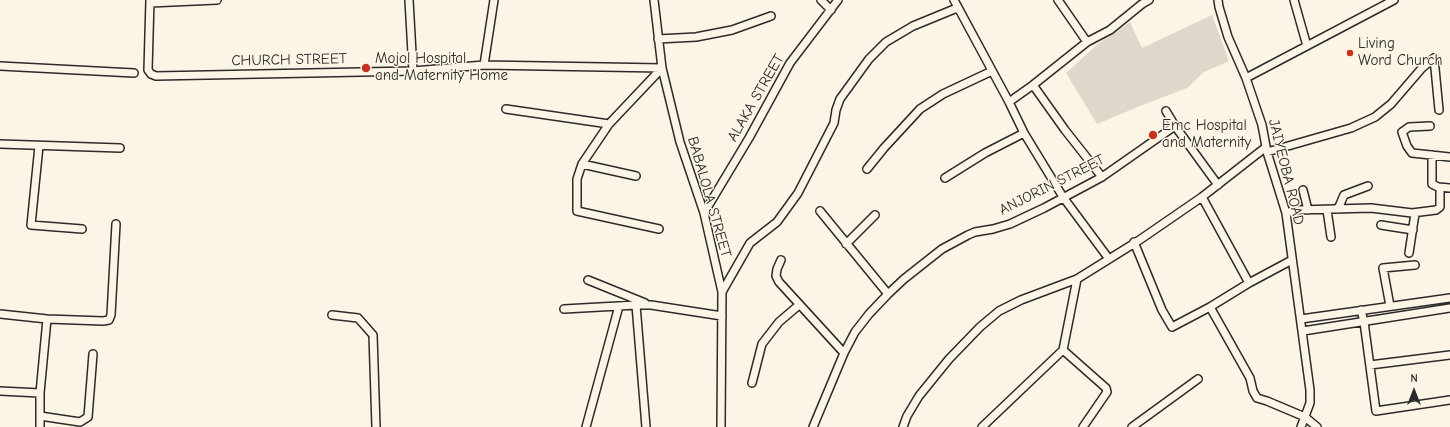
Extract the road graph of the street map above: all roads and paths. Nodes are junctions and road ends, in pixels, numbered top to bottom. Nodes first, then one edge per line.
1 (217, 0) edge
2 (410, 0) edge
3 (494, 0) edge
4 (654, 0) edge
5 (821, 0) edge
6 (838, 0) edge
7 (954, 0) edge
8 (1058, 0) edge
9 (1149, 0) edge
10 (1218, 0) edge
11 (1294, 0) edge
12 (1394, 0) edge
13 (150, 2) edge
14 (1141, 2) edge
15 (957, 8) junction
16 (831, 10) junction
17 (771, 16) dead end
18 (658, 39) junction
19 (1087, 42) junction
20 (1307, 46) junction
21 (484, 65) junction
22 (0, 66) edge
23 (662, 68) junction
24 (992, 70) junction
25 (413, 71) junction
26 (134, 73) dead end
27 (1246, 78) junction
28 (1033, 85) junction
29 (1009, 102) junction
30 (506, 109) dead end
31 (1439, 110) dead end
32 (1166, 111) dead end
33 (609, 124) junction
34 (1175, 126) junction
35 (1430, 126) dead end
36 (1024, 133) junction
37 (0, 144) edge
38 (39, 146) junction
39 (120, 148) dead end
40 (1266, 149) junction
41 (1432, 155) junction
42 (1450, 157) edge
43 (582, 164) junction
44 (867, 169) dead end
45 (636, 176) dead end
46 (1102, 177) junction
47 (945, 178) dead end
48 (1218, 185) junction
49 (1368, 186) dead end
50 (1440, 188) junction
51 (1450, 188) edge
52 (1303, 190) dead end
53 (1063, 197) junction
54 (1202, 197) junction
55 (1338, 209) junction
56 (1308, 210) junction
57 (1327, 210) junction
58 (820, 211) dead end
59 (704, 213) junction
60 (1286, 213) junction
61 (1412, 213) junction
62 (875, 215) dead end
63 (116, 224) dead end
64 (1381, 225) dead end
65 (82, 230) dead end
66 (659, 230) dead end
67 (1413, 230) junction
68 (1331, 237) dead end
69 (1134, 242) junction
70 (846, 244) junction
71 (1409, 253) dead end
72 (1109, 259) junction
73 (781, 260) dead end
74 (1292, 260) junction
75 (1415, 265) dead end
76 (1077, 279) junction
77 (588, 280) dead end
78 (1249, 282) junction
79 (722, 292) junction
80 (888, 294) junction
81 (1450, 298) edge
82 (1413, 303) junction
83 (636, 305) junction
84 (651, 305) junction
85 (799, 305) junction
86 (619, 306) junction
87 (1390, 306) junction
88 (1210, 307) junction
89 (1450, 308) edge
90 (564, 309) dead end
91 (1361, 310) junction
92 (0, 314) edge
93 (1415, 314) junction
94 (332, 315) dead end
95 (722, 316) junction
96 (47, 318) junction
97 (1301, 319) junction
98 (1364, 322) junction
99 (1303, 331) junction
100 (1063, 350) junction
101 (844, 353) junction
102 (94, 354) dead end
103 (1450, 355) edge
104 (1370, 365) junction
105 (1198, 379) dead end
106 (752, 383) dead end
107 (0, 391) edge
108 (40, 393) junction
109 (1450, 400) edge
110 (40, 416) junction
111 (1305, 417) junction
112 (40, 427) edge
113 (376, 427) edge
114 (586, 427) edge
115 (646, 427) edge
116 (721, 427) edge
117 (813, 427) edge
118 (903, 427) edge
119 (982, 427) edge
120 (1082, 427) edge
121 (1132, 427) edge
122 (1300, 427) edge
123 (1317, 427) edge

1 - 13 street
2 - 25 street
3 - 21 street
4 - 18 street, BABALOLA STREET
5 - 16 street
6 - 16 street, ALAKA STREET
7 - 15 street
8 - 19 street
9 - 14 street
10 - 27 street, JAIYEOBA ROAD
11 - 20 street
12 - 20 street
13 - 25 street, CHURCH STREET
14 - 19 street
15 - 24 street
15 - 79 street
16 - 59 street, ALAKA STREET
17 - 18 street
18 - 23 street, BABALOLA STREET
19 - 28 street
20 - 27 street
21 - 23 street, CHURCH STREET
21 - 25 street, CHURCH STREET
22 - 26 street
23 - 33 street
23 - 59 street, BABALOLA STREET
24 - 29 street
24 - 44 street
27 - 40 street, JAIYEOBA ROAD
28 - 29 street
28 - 46 street
29 - 36 street
30 - 33 street
31 - 40 street
32 - 34 street
33 - 43 street
34 - 46 street, ANJORIN STREET
34 - 48 street
35 - 41 street
36 - 47 street
36 - 53 street
37 - 38 street
38 - 39 street
38 - 65 street
40 - 48 street
40 - 60 street, JAIYEOBA ROAD
41 - 42 street
41 - 50 street
43 - 45 street
43 - 66 street
46 - 53 street, ANJORIN STREET
48 - 54 street
49 - 55 street
50 - 51 street
50 - 61 street
52 - 56 street
53 - 72 street
53 - 80 street, ANJORIN STREET
54 - 69 street
54 - 78 street
55 - 57 street
55 - 61 street
56 - 57 street
56 - 60 street
57 - 68 street
58 - 70 street
59 - 79 street, BABALOLA STREET
60 - 74 street, JAIYEOBA ROAD
61 - 67 street
62 - 70 street
63 - 96 street
64 - 67 street
67 - 71 street
69 - 72 street
69 - 88 street
70 - 80 street
72 - 76 street
73 - 85 street
74 - 78 street
74 - 97 street, JAIYEOBA ROAD
75 - 87 street
76 - 100 street
76 - 118 street
77 - 84 street
78 - 88 street
79 - 95 street, BABALOLA STREET
80 - 101 street, ANJORIN STREET
81 - 82 street
82 - 87 street
82 - 93 street
83 - 84 street
83 - 86 street
83 - 115 street
84 - 95 street
85 - 101 street
85 - 106 street
86 - 90 street
86 - 114 street
87 - 91 street
88 - 111 street
89 - 93 street
91 - 97 street
91 - 98 street
92 - 96 street
93 - 98 street
94 - 113 street
95 - 116 street, BABALOLA STREET
96 - 108 street
97 - 99 street, JAIYEOBA ROAD
98 - 99 street
98 - 104 street
99 - 111 street, JAIYEOBA ROAD
100 - 119 street
100 - 120 street
101 - 117 street, ANJORIN STREET
102 - 110 street
103 - 104 street
104 - 109 street
105 - 121 street
107 - 108 street
108 - 110 street
110 - 112 street
111 - 122 street, JAIYEOBA ROAD
111 - 123 street

